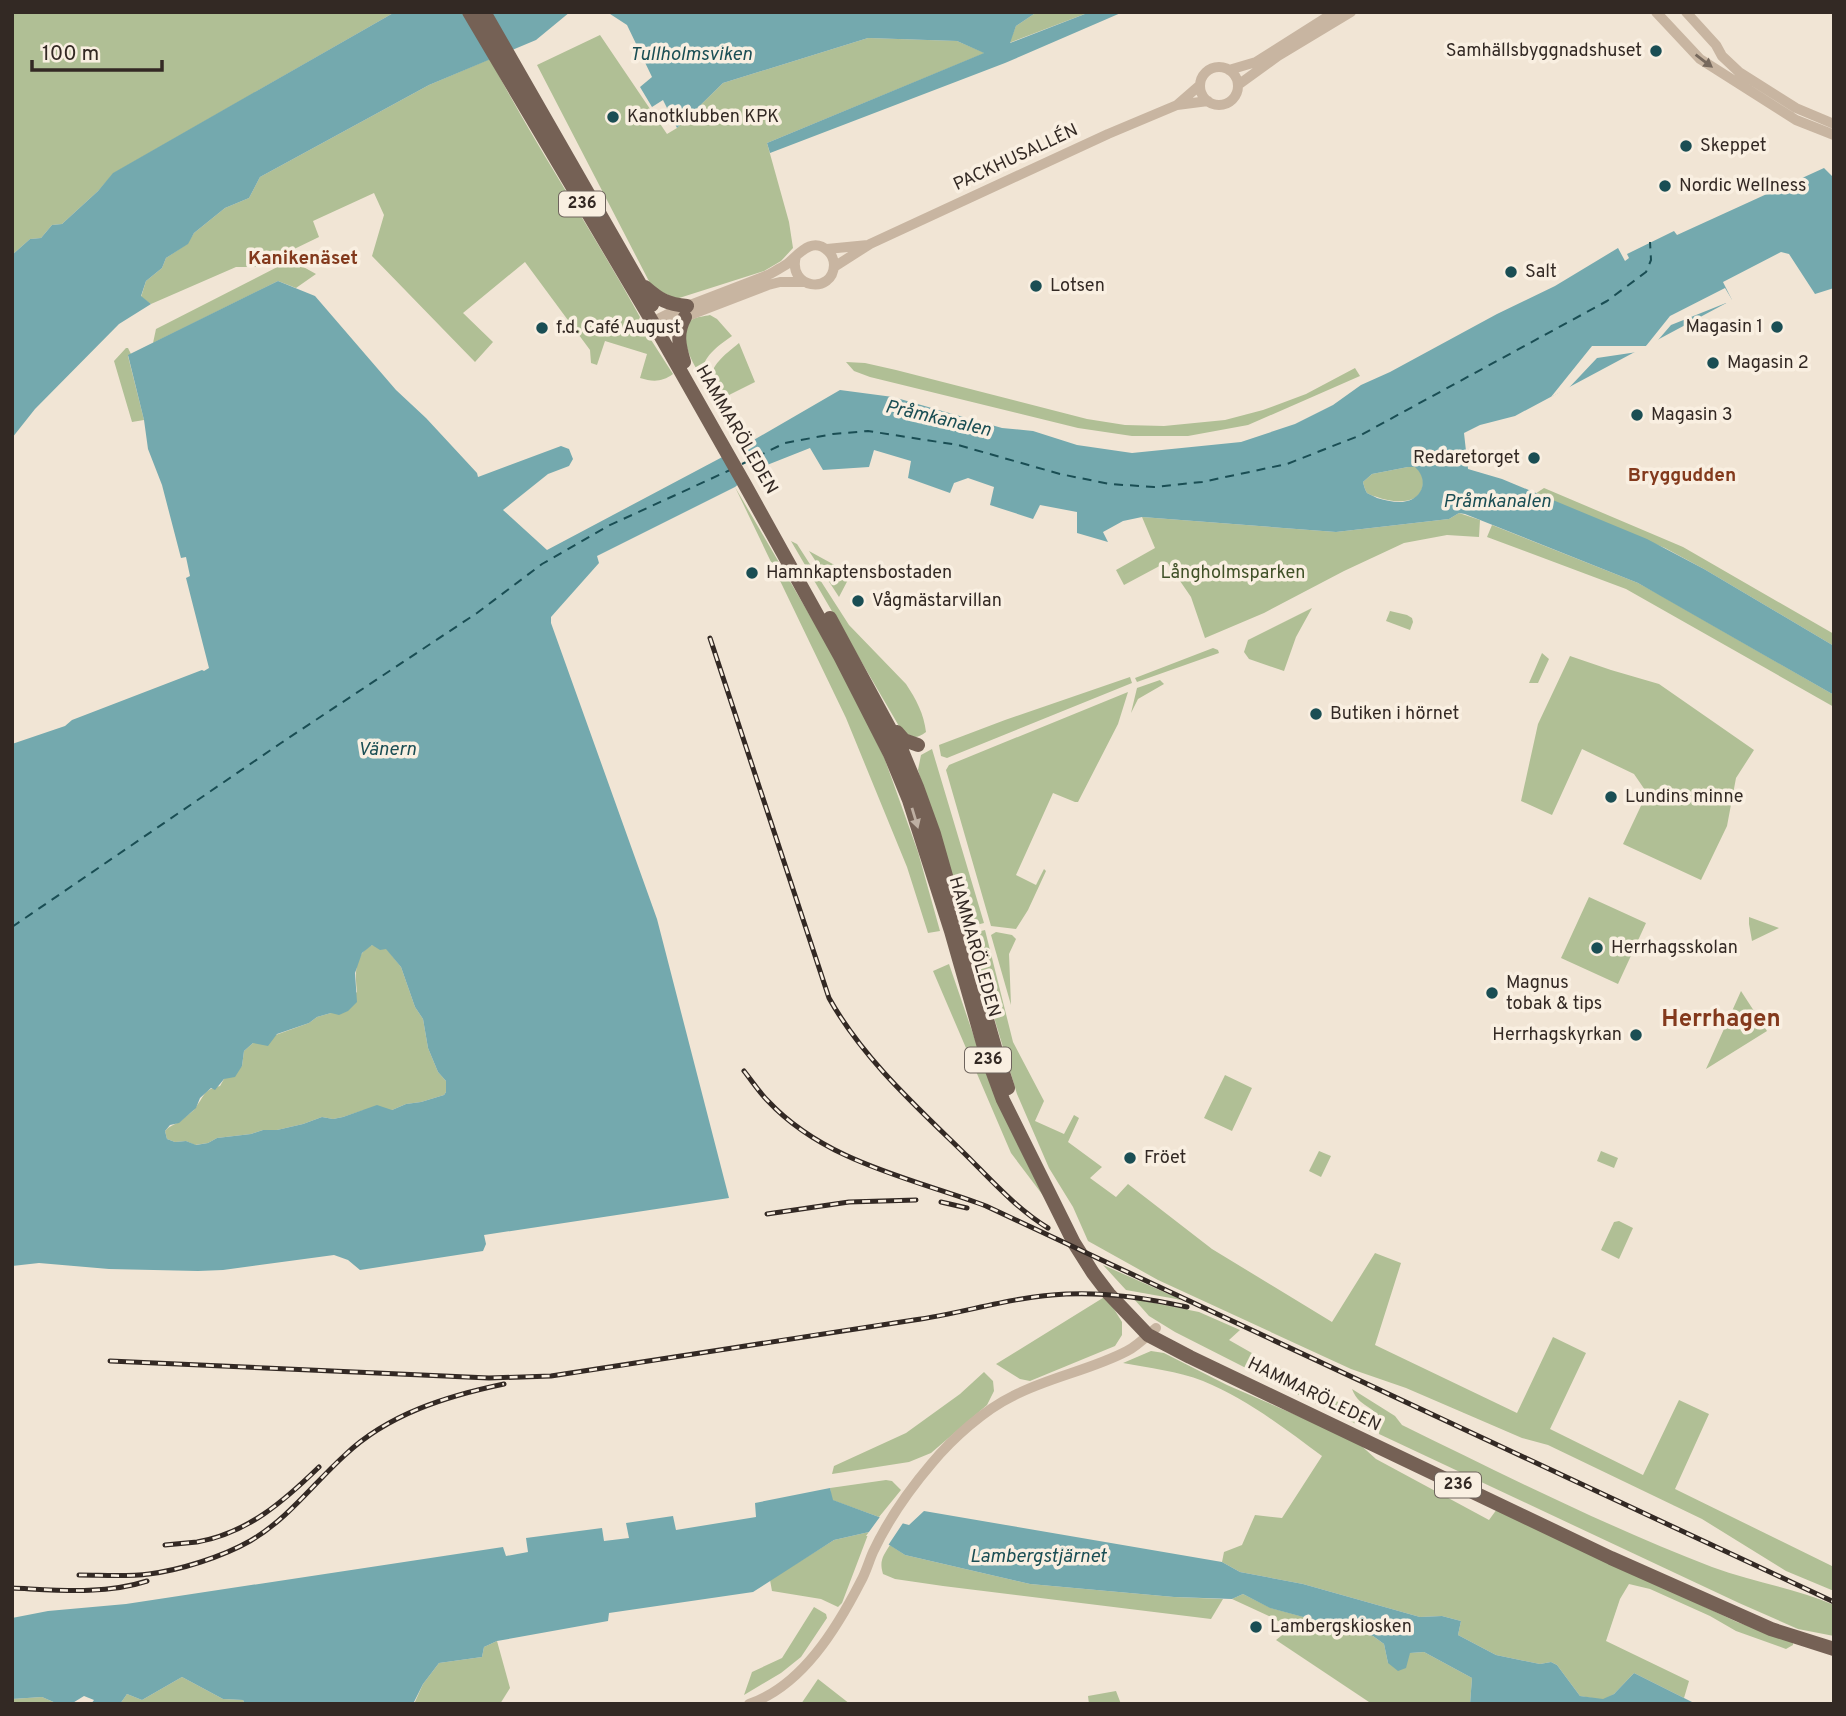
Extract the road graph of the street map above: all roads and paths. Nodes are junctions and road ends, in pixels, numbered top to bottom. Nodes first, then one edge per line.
1 (469, 12) edge
2 (484, 12) edge
3 (1335, 12) edge
4 (1351, 12) edge
5 (1656, 12) edge
6 (1686, 12) edge
7 (1229, 70) junction
8 (518, 82) junction
9 (1200, 85) junction
10 (1237, 85) junction
11 (1209, 102) junction
12 (1177, 105) junction
13 (1834, 124) edge
14 (1834, 135) edge
15 (870, 244) junction
16 (827, 249) junction
17 (796, 256) junction
18 (834, 267) junction
19 (804, 282) junction
20 (640, 284) junction
21 (686, 311) junction
22 (657, 323) junction
23 (684, 362) junction
24 (699, 396) junction
25 (749, 485) junction
26 (867, 683) junction
27 (918, 745) dead end
28 (1152, 1331) junction
29 (1834, 1642) edge
30 (1834, 1649) edge
31 (749, 1704) edge

1 - 8 main road, HAMMARÖLEDEN / 236
2 - 8 main road, HAMMARÖLEDEN / 236
3 - 7 street
4 - 10 street
5 -> 14 street
6 - 13 street
7 - 9 street
7 - 10 street
8 - 20 main road, HAMMARÖLEDEN / 236
8 - 22 main road, HAMMARÖLEDEN / 236
9 - 11 street
9 - 12 street, PACKHUSALLÉN
10 - 11 street
11 - 12 street, PACKHUSALLÉN
12 - 15 street, PACKHUSALLÉN
15 - 16 street, PACKHUSALLÉN
15 - 18 street, PACKHUSALLÉN
16 - 17 street
16 - 18 street
17 - 19 street
17 - 21 street
18 - 19 street
19 - 21 street
20 - 21 main road
20 - 22 main road, HAMMARÖLEDEN / 236
21 - 22 street
21 - 23 main road
22 - 23 main road, HAMMARÖLEDEN / 236
22 - 24 main road, HAMMARÖLEDEN / 236
23 - 24 main road, HAMMARÖLEDEN / 236
24 - 25 main road, HAMMARÖLEDEN / 236
25 - 26 main road, HAMMARÖLEDEN / 236
25 -> 28 main road, HAMMARÖLEDEN / 236
26 - 27 main road
26 - 28 main road, HAMMARÖLEDEN / 236
28 - 29 main road, HAMMARÖLEDEN / 236
28 - 30 main road, HAMMARÖLEDEN / 236
28 - 31 street

